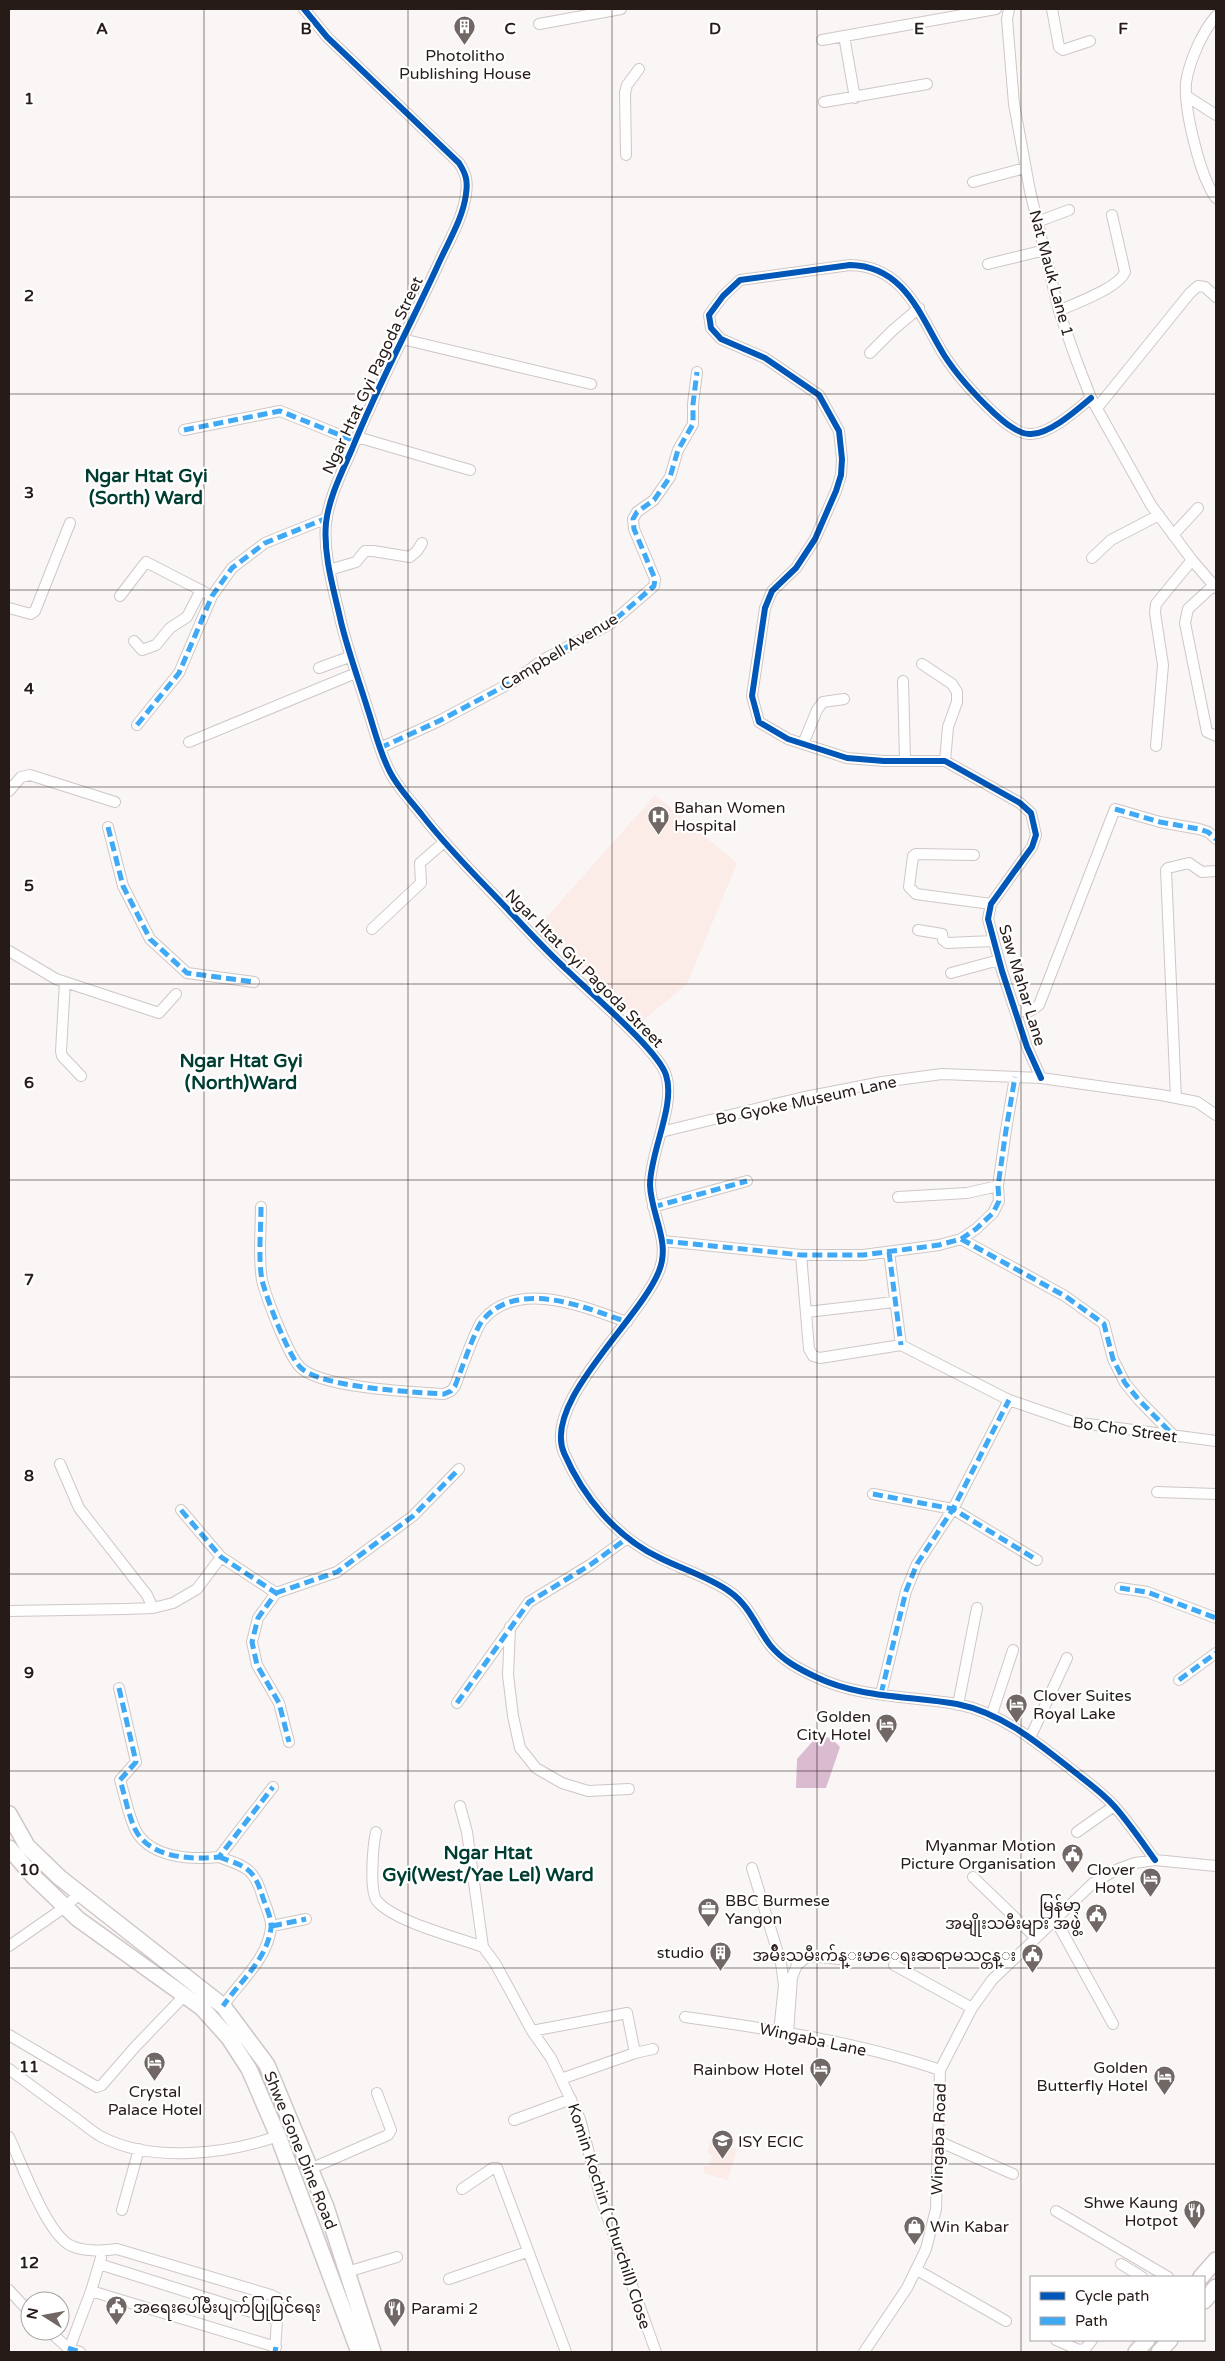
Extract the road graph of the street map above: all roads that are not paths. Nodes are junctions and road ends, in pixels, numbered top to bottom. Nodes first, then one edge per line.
1 (304, 9) edge
2 (621, 9) edge
3 (996, 9) edge
4 (1009, 9) edge
5 (1052, 9) edge
6 (1216, 16) edge
7 (539, 24) dead end
8 (844, 36) junction
9 (822, 40) dead end
10 (1090, 41) dead end
11 (639, 68) dead end
12 (927, 84) dead end
13 (1188, 97) junction
14 (855, 98) junction
15 (824, 102) dead end
16 (1216, 115) edge
17 (626, 155) dead end
18 (1026, 168) junction
19 (973, 182) dead end
20 (1216, 198) edge
21 (1069, 210) dead end
22 (1112, 215) dead end
23 (1037, 222) junction
24 (1045, 250) junction
25 (988, 264) dead end
26 (1216, 297) edge
27 (919, 308) junction
28 (1059, 311) junction
29 (402, 339) junction
30 (870, 353) dead end
31 (697, 372) dead end
32 (591, 384) dead end
33 (1091, 398) junction
34 (1097, 408) junction
35 (184, 430) dead end
36 (356, 439) junction
37 (470, 470) dead end
38 (1198, 508) dead end
39 (1159, 515) junction
40 (327, 518) junction
41 (70, 523) dead end
42 (1173, 535) junction
43 (422, 543) dead end
44 (1092, 558) dead end
45 (1192, 560) junction
46 (329, 570) junction
47 (1215, 587) edge
48 (201, 590) junction
49 (120, 596) dead end
50 (212, 596) junction
51 (9, 608) edge
52 (134, 641) dead end
53 (349, 657) junction
54 (922, 664) dead end
55 (319, 668) dead end
56 (356, 673) junction
57 (902, 681) dead end
58 (844, 699) dead end
59 (137, 725) dead end
60 (1216, 736) edge
61 (189, 742) dead end
62 (803, 744) junction
63 (1156, 746) dead end
64 (380, 748) junction
65 (905, 760) junction
66 (945, 761) junction
67 (9, 791) edge
68 (115, 802) dead end
69 (108, 827) dead end
70 (1216, 839) edge
71 (443, 843) junction
72 (974, 855) dead end
73 (1216, 871) edge
74 (991, 904) junction
75 (372, 929) dead end
76 (918, 930) dead end
77 (993, 941) junction
78 (9, 950) edge
79 (999, 960) junction
80 (951, 972) dead end
81 (66, 982) junction
82 (254, 982) dead end
83 (176, 994) dead end
84 (1015, 1011) junction
85 (81, 1076) dead end
86 (1015, 1076) junction
87 (1041, 1078) junction
88 (1176, 1098) junction
89 (1216, 1115) edge
90 (662, 1132) junction
91 (747, 1181) dead end
92 (998, 1186) junction
93 (898, 1197) dead end
94 (261, 1207) dead end
95 (653, 1207) junction
96 (961, 1239) junction
97 (664, 1241) junction
98 (888, 1252) junction
99 (801, 1255) junction
100 (894, 1302) junction
101 (807, 1312) junction
102 (627, 1322) junction
103 (901, 1345) junction
104 (1009, 1400) junction
105 (1175, 1436) junction
106 (1216, 1441) edge
107 (60, 1464) dead end
108 (459, 1469) dead end
109 (1157, 1492) dead end
110 (873, 1494) dead end
111 (1216, 1494) edge
112 (953, 1509) junction
113 (181, 1510) dead end
114 (626, 1539) junction
115 (221, 1557) junction
116 (1037, 1560) dead end
117 (1120, 1588) dead end
118 (276, 1592) junction
119 (153, 1608) junction
120 (977, 1608) dead end
121 (9, 1611) edge
122 (1216, 1618) edge
123 (510, 1627) junction
124 (1013, 1650) dead end
125 (1216, 1653) edge
126 (1067, 1658) dead end
127 (1179, 1680) dead end
128 (119, 1688) dead end
129 (881, 1694) junction
130 (457, 1703) dead end
131 (958, 1705) junction
132 (992, 1714) junction
133 (1030, 1738) junction
134 (289, 1742) dead end
135 (273, 1787) dead end
136 (629, 1789) dead end
137 (460, 1806) dead end
138 (1114, 1806) junction
139 (9, 1814) edge
140 (376, 1832) dead end
141 (1077, 1832) dead end
142 (9, 1848) edge
143 (219, 1857) junction
144 (1155, 1860) junction
145 (1216, 1866) edge
146 (752, 1868) dead end
147 (973, 1877) dead end
148 (80, 1893) junction
149 (64, 1907) junction
150 (306, 1919) dead end
151 (1055, 1919) junction
152 (272, 1926) junction
153 (1036, 1938) junction
154 (9, 1946) edge
155 (483, 1947) junction
156 (839, 1959) dead end
157 (894, 1964) dead end
158 (185, 1995) junction
159 (222, 2006) junction
160 (972, 2008) junction
161 (685, 2017) dead end
162 (1113, 2024) dead end
163 (532, 2031) junction
164 (783, 2033) junction
165 (9, 2034) edge
166 (654, 2049) dead end
167 (635, 2053) junction
168 (9, 2068) edge
169 (940, 2070) junction
170 (561, 2079) junction
171 (377, 2093) dead end
172 (571, 2099) junction
173 (514, 2120) dead end
174 (9, 2136) edge
175 (278, 2136) junction
176 (938, 2141) junction
177 (139, 2149) junction
178 (310, 2169) junction
179 (1013, 2174) dead end
180 (462, 2189) dead end
181 (122, 2210) dead end
182 (1056, 2211) dead end
183 (102, 2252) junction
184 (527, 2252) junction
185 (397, 2257) dead end
186 (1216, 2260) edge
187 (99, 2264) junction
188 (1121, 2264) dead end
189 (917, 2270) junction
190 (347, 2272) junction
191 (1140, 2276) edge
192 (1166, 2276) edge
193 (1202, 2276) edge
194 (448, 2279) dead end
195 (1216, 2287) edge
196 (91, 2291) junction
197 (10, 2296) edge
198 (1205, 2300) edge
199 (20, 2304) edge
200 (276, 2320) junction
201 (1006, 2321) dead end
202 (59, 2341) edge
203 (1058, 2341) edge
204 (1091, 2341) edge
205 (275, 2349) edge
206 (68, 2350) edge
207 (80, 2352) edge
208 (359, 2352) edge
209 (373, 2352) edge
210 (566, 2352) edge
211 (656, 2352) edge
212 (864, 2352) edge

1 - 29 street, Ngar Htat Gyi Pagoda Street
2 - 7 street
3 - 8 street
4 - 18 street, Nat Mauk Lane 1
5 - 10 street
6 - 13 street
8 - 9 street
8 - 14 street
11 - 17 street
12 - 14 street
13 - 16 street
13 - 20 street
14 - 15 street
18 - 19 street
18 - 23 street, Nat Mauk Lane 1
21 - 23 street
22 - 28 street
23 - 24 street, Nat Mauk Lane 1
24 - 25 street
24 - 28 street, Nat Mauk Lane 1
26 - 34 street
27 - 30 street
27 - 33 street, Saw Mahar Lane
27 - 62 street, Saw Mahar Lane
28 - 33 street, Nat Mauk Lane 1
29 - 32 street
29 - 36 street, Ngar Htat Gyi Pagoda Street
31 - 64 street, Campbell Avenue
33 - 34 street, Nat Mauk Lane 1
34 - 39 street, Nat Mauk Lane 1
35 - 36 street
36 - 37 street
36 - 40 street, Ngar Htat Gyi Pagoda Street
38 - 42 street
39 - 42 street, Nat Mauk Lane 1
39 - 44 street
40 - 46 street, Ngar Htat Gyi Pagoda Street
40 - 50 street
41 - 51 street
42 - 45 street, Nat Mauk Lane 1
43 - 46 street
45 - 47 street, Nat Mauk Lane 1
45 - 63 street
46 - 53 street, Ngar Htat Gyi Pagoda Street
47 - 60 street
48 - 49 street
48 - 50 street
48 - 52 street
50 - 59 street
53 - 55 street
53 - 56 street, Ngar Htat Gyi Pagoda Street
54 - 66 street
56 - 61 street
56 - 64 street, Ngar Htat Gyi Pagoda Street
57 - 65 street
58 - 62 street
62 - 65 street, Saw Mahar Lane
64 - 71 street, Ngar Htat Gyi Pagoda Street
65 - 66 street, Saw Mahar Lane
66 - 74 street, Saw Mahar Lane
67 - 68 street
69 - 82 street
70 - 84 street
71 - 75 street
71 - 90 street, Ngar Htat Gyi Pagoda Street
72 - 74 street
73 - 88 street
74 - 77 street, Saw Mahar Lane
76 - 77 street
77 - 79 street, Saw Mahar Lane
78 - 81 street
79 - 80 street
79 - 84 street, Saw Mahar Lane
81 - 83 street
81 - 85 street
84 - 87 street, Saw Mahar Lane
86 - 87 street, Bo Gyoke Museum Lane
86 - 90 street, Bo Gyoke Museum Lane
86 - 92 street
87 - 88 street, Bo Gyoke Museum Lane
88 - 89 street, Bo Gyoke Museum Lane
90 - 95 street, Ngar Htat Gyi Pagoda Street
91 - 95 street
92 - 93 street
92 - 96 street
94 - 102 street
95 - 97 street, Ngar Htat Gyi Pagoda Street
96 - 98 street
96 - 105 street
97 - 99 street
97 - 102 street, Ngar Htat Gyi Pagoda Street
98 - 99 street
98 - 100 street
99 - 101 street
100 - 101 street
100 - 103 street
101 - 103 street
102 - 114 street, Ngar Htat Gyi Pagoda Street
103 - 104 street, Bo Cho Street
104 - 105 street, Bo Cho Street
104 - 112 street
105 - 106 street, Bo Cho Street
107 - 119 street
108 - 118 street
109 - 111 street
110 - 112 street
112 - 116 street
112 - 129 street
113 - 115 street
114 - 123 street
114 - 129 street, Ngar Htat Gyi Pagoda Street
115 - 118 street
115 - 119 street
117 - 122 street
118 - 134 street
119 - 121 street
120 - 131 street
123 - 130 street
123 - 136 street
124 - 132 street
125 - 127 street
126 - 133 street
128 - 143 street
129 - 131 street, Ngar Htat Gyi Pagoda Street
131 - 132 street, Ngar Htat Gyi Pagoda Street
132 - 133 street, Ngar Htat Gyi Pagoda Street
133 - 138 street, Ngar Htat Gyi Pagoda Street
135 - 143 street
137 - 155 street, Komin Kochin ( Churchill) Close
138 - 141 street
138 - 144 street, Ngar Htat Gyi Pagoda Street
139 - 148 main road, Shwe Gone Dine Road
140 - 155 street
142 - 149 main road, Shwe Gone Dine Road
143 - 152 street
144 - 145 street, Wingaba Road
144 - 151 street, Wingaba Road
146 - 164 street
147 - 153 street
148 - 149 street
148 - 159 main road, Shwe Gone Dine Road
149 - 154 street
149 - 158 main road, Shwe Gone Dine Road
150 - 152 street
151 - 153 street, Wingaba Road
151 - 162 street
152 - 159 street
153 - 160 street, Wingaba Road
155 - 163 street, Komin Kochin ( Churchill) Close
156 - 164 street
157 - 160 street
158 - 165 street
158 - 175 main road, Shwe Gone Dine Road
159 - 178 main road, Shwe Gone Dine Road
160 - 169 street, Wingaba Road
161 - 164 street, Wingaba Lane
163 - 167 street
163 - 170 street, Komin Kochin ( Churchill) Close
164 - 169 street, Wingaba Lane
166 - 167 street
167 - 170 street
168 - 177 street
169 - 176 street, Wingaba Road
170 - 172 street, Komin Kochin ( Churchill) Close
171 - 178 street
172 - 173 street
172 - 211 street, Komin Kochin ( Churchill) Close
174 - 183 street
175 - 177 street
175 - 208 main road, Shwe Gone Dine Road
176 - 179 street
176 - 189 street, Wingaba Road
177 - 181 street
178 - 190 main road, Shwe Gone Dine Road
180 - 184 street
182 - 192 street
183 - 187 street
183 - 200 street
184 - 194 street
184 - 210 street
185 - 190 street
186 - 193 main road
187 - 196 street
187 - 200 street
188 - 191 street
189 - 201 street
189 - 212 street, Wingaba Road
190 - 209 main road, Shwe Gone Dine Road
195 - 198 main road
196 - 205 street
196 - 206 street
197 - 199 street
200 - 205 street
202 - 206 street
203 - 204 street
206 - 207 street

